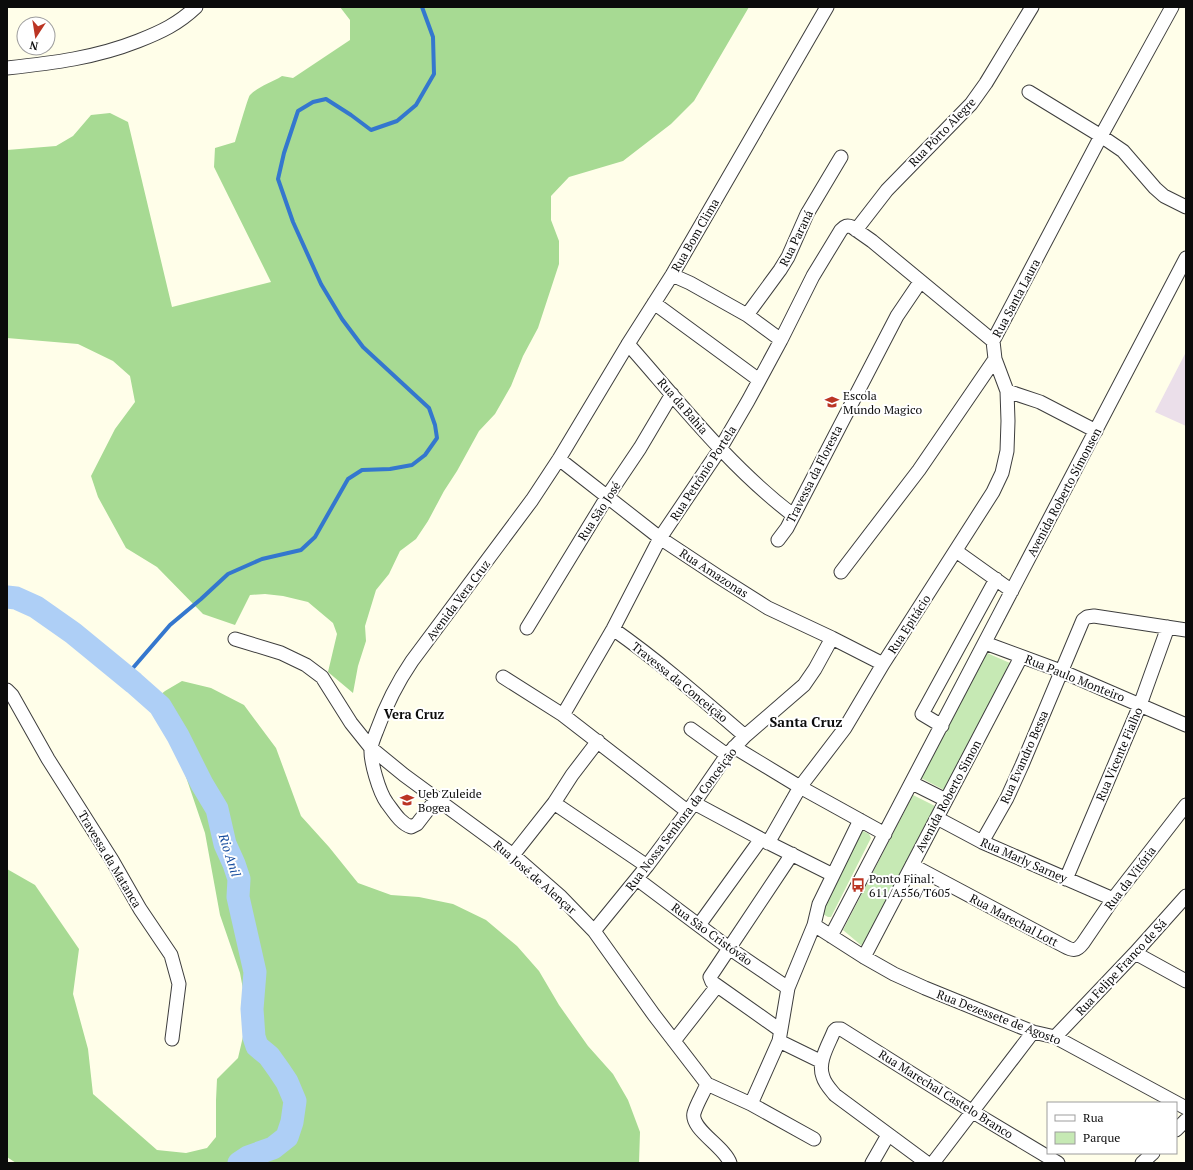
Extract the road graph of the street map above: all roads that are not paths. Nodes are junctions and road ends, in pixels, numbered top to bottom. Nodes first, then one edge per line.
1 (196, 7) edge
2 (827, 7) edge
3 (1032, 7) edge
4 (1172, 7) edge
5 (7, 68) edge
6 (1029, 92) dead end
7 (1101, 136) junction
8 (841, 157) dead end
9 (1186, 207) edge
10 (856, 230) junction
11 (1186, 258) edge
12 (672, 275) junction
13 (920, 282) junction
14 (654, 303) junction
15 (747, 315) junction
16 (781, 340) junction
17 (993, 341) junction
18 (628, 344) junction
19 (995, 359) junction
20 (759, 380) junction
21 (1007, 391) junction
22 (672, 394) junction
23 (1096, 431) junction
24 (720, 449) junction
25 (559, 459) junction
26 (607, 497) junction
27 (793, 515) junction
28 (660, 538) junction
29 (778, 540) dead end
30 (956, 551) junction
31 (841, 572) dead end
32 (996, 579) junction
33 (1012, 591) junction
34 (1168, 627) junction
35 (527, 628) dead end
36 (613, 629) junction
37 (1186, 630) edge
38 (832, 638) junction
39 (235, 639) dead end
40 (985, 643) junction
41 (1021, 657) junction
42 (952, 658) junction
43 (883, 664) junction
44 (972, 669) junction
45 (1061, 671) junction
46 (503, 677) dead end
47 (7, 690) edge
48 (1140, 705) junction
49 (558, 712) junction
50 (1186, 725) edge
51 (942, 726) junction
52 (691, 729) dead end
53 (745, 736) junction
54 (598, 741) junction
55 (371, 748) junction
56 (730, 751) junction
57 (912, 783) junction
58 (800, 787) junction
59 (437, 798) junction
60 (946, 800) junction
61 (554, 803) junction
62 (1186, 805) edge
63 (691, 807) junction
64 (936, 818) junction
65 (860, 820) junction
66 (885, 834) junction
67 (764, 841) junction
68 (982, 842) junction
69 (792, 854) junction
70 (513, 855) junction
71 (912, 865) junction
72 (647, 866) junction
73 (833, 875) junction
74 (637, 879) junction
75 (1066, 879) junction
76 (1186, 896) edge
77 (1114, 899) junction
78 (699, 925) junction
79 (814, 925) junction
80 (594, 932) junction
81 (831, 936) junction
82 (729, 948) junction
83 (1075, 950) joint
84 (1135, 953) junction
85 (864, 957) junction
86 (1186, 981) edge
87 (717, 986) junction
88 (788, 988) junction
89 (1033, 1032) junction
90 (779, 1035) junction
91 (1055, 1037) junction
92 (172, 1039) dead end
93 (674, 1041) junction
94 (822, 1062) junction
95 (707, 1084) junction
96 (1175, 1102) edge
97 (1177, 1103) edge
98 (751, 1104) junction
99 (1186, 1108) edge
100 (973, 1112) junction
101 (1186, 1120) edge
102 (1177, 1129) edge
103 (888, 1135) junction
104 (814, 1138) dead end
105 (1152, 1154) edge
106 (730, 1163) edge
107 (872, 1163) edge
108 (927, 1163) edge
109 (933, 1163) edge
110 (1058, 1163) edge
111 (1142, 1163) edge

1 - 5 street
2 - 12 street, Rua Bom Clima
3 - 10 street, Rua Pôrto Alegre
4 - 7 street, Rua Santa Laura
6 - 7 street
7 - 9 street
7 - 17 street, Rua Santa Laura
8 - 15 street, Rua Paraná
10 - 13 street
10 - 16 street, Rua Petrônio Portela
11 - 23 street, Avenida Roberto Símonsen
12 - 14 street, Rua Bom Clima
12 - 15 street
13 - 17 street
13 - 27 street, Travessa da Floresta
14 - 18 street, Rua Bom Clima
14 - 20 street
15 - 16 street
16 - 20 street, Rua Petrônio Portela
17 - 19 street, Rua Santa Laura
18 - 22 street, Rua da Bahia
18 - 25 street, Rua Bom Clima
19 - 21 street, Rua Santa Laura
19 - 31 street
20 - 24 street, Rua Petrônio Portela
21 - 23 street
21 - 30 street, Rua Epitácio
22 - 24 street, Rua da Bahia
22 - 26 street, Rua São José
23 - 33 street, Avenida Roberto Símonsen
24 - 27 street, Rua da Bahia
24 - 28 street, Rua Petrônio Portela
25 - 26 street, Rua Amazonas
25 - 55 street, Avenida Vera Cruz
26 - 28 street, Rua Amazonas
26 - 35 street, Rua São José
27 - 29 street, Travessa da Floresta
28 - 36 street, Rua Petrônio Portela
28 - 38 street, Rua Amazonas
30 - 32 street
30 - 43 street, Rua Epitácio
32 - 33 street
32 - 42 street
33 - 40 street, Avenida Roberto Símonsen
34 - 37 street
34 - 45 street, Rua Evandro Bessa
34 - 48 street, Rua Vicente Fialho
36 - 49 street, Rua Petrônio Portela
36 - 53 street, Travessa da Conceição
38 - 43 street, Rua Amazonas
38 - 53 street, Rua Nossa Senhora da Conceição
39 - 55 street, Rua José de Alençar
40 - 41 street, Rua Paulo Monteiro
40 - 44 street, Avenida Roberto Símonsen
41 - 45 street, Rua Paulo Monteiro
41 - 60 street, Avenida Roberto Simon
42 - 44 street
42 - 51 street
43 - 58 street, Rua Epitácio
44 - 51 street, Avenida Roberto Símonsen
45 - 48 street, Rua Paulo Monteiro
45 - 68 street, Rua Evandro Bessa
46 - 49 street
47 - 92 street, Travessa da Matanca
48 - 50 street, Rua Paulo Monteiro
48 - 75 street, Rua Vicente Fialho
49 - 54 street
51 - 57 street, Avenida Roberto Símonsen
52 - 56 street
53 - 56 street, Rua Nossa Senhora da Conceição
54 - 61 street
54 - 63 street
55 - 59 street, Rua José de Alençar
55 - 59 street
56 - 58 street
56 - 63 street, Rua Nossa Senhora da Conceição
57 - 60 street
57 - 66 street, Avenida Roberto Símonsen
58 - 65 street
58 - 67 street, Rua Epitácio
59 - 70 street, Rua José de Alençar
60 - 64 street, Avenida Roberto Simon
61 - 70 street
61 - 72 street
62 - 77 street, Rua da Vitória
63 - 67 street
63 - 72 street, Rua Nossa Senhora da Conceição
64 - 68 street, Rua Marly Sarney
64 - 71 street, Avenida Roberto Simon
65 - 66 street
65 - 73 street
66 - 81 street, Avenida Roberto Símonsen
67 - 69 street
67 - 78 street, Rua Epitácio
68 - 75 street, Rua Marly Sarney
69 - 73 street
69 - 82 street
70 - 80 street, Rua José de Alençar
71 - 83 street, Rua Marechal Lott
71 - 85 street, Avenida Roberto Simon
72 - 74 street, Rua Nossa Senhora da Conceição
73 - 79 street
74 - 78 street, Rua São Cristóvão
74 - 80 street, Rua Nossa Senhora da Conceição
75 - 77 street, Rua Marly Sarney
76 - 84 street, Rua Felipe Franco de Sá
77 - 83 street, Rua da Vitória
78 - 82 street, Rua São Cristóvão
79 - 81 street, Rua Dezessete de Agosto
79 - 88 street
80 - 93 street, Rua José de Alençar
81 - 85 street, Rua Dezessete de Agosto
82 - 87 street
82 - 88 street, Rua São Cristóvão
84 - 86 street
84 - 91 street, Rua Felipe Franco de Sá
85 - 89 street, Rua Dezessete de Agosto
87 - 90 street
87 - 93 street
88 - 90 street
89 - 91 street, Rua Dezessete de Agosto
89 - 100 street
90 - 94 street
90 - 98 street
91 - 96 street, Rua Dezessete de Agosto
93 - 95 street, Rua José de Alençar
94 - 100 street, Rua Marechal Castelo Branco
94 - 103 street
95 - 98 street, Rua José de Alençar
95 - 106 street
97 - 99 street, Rua Dezessete de Agosto
98 - 104 street, Rua José de Alençar
100 - 109 street
100 - 110 street, Rua Marechal Castelo Branco
101 - 102 street
103 - 107 street
103 - 108 street
105 - 111 street

